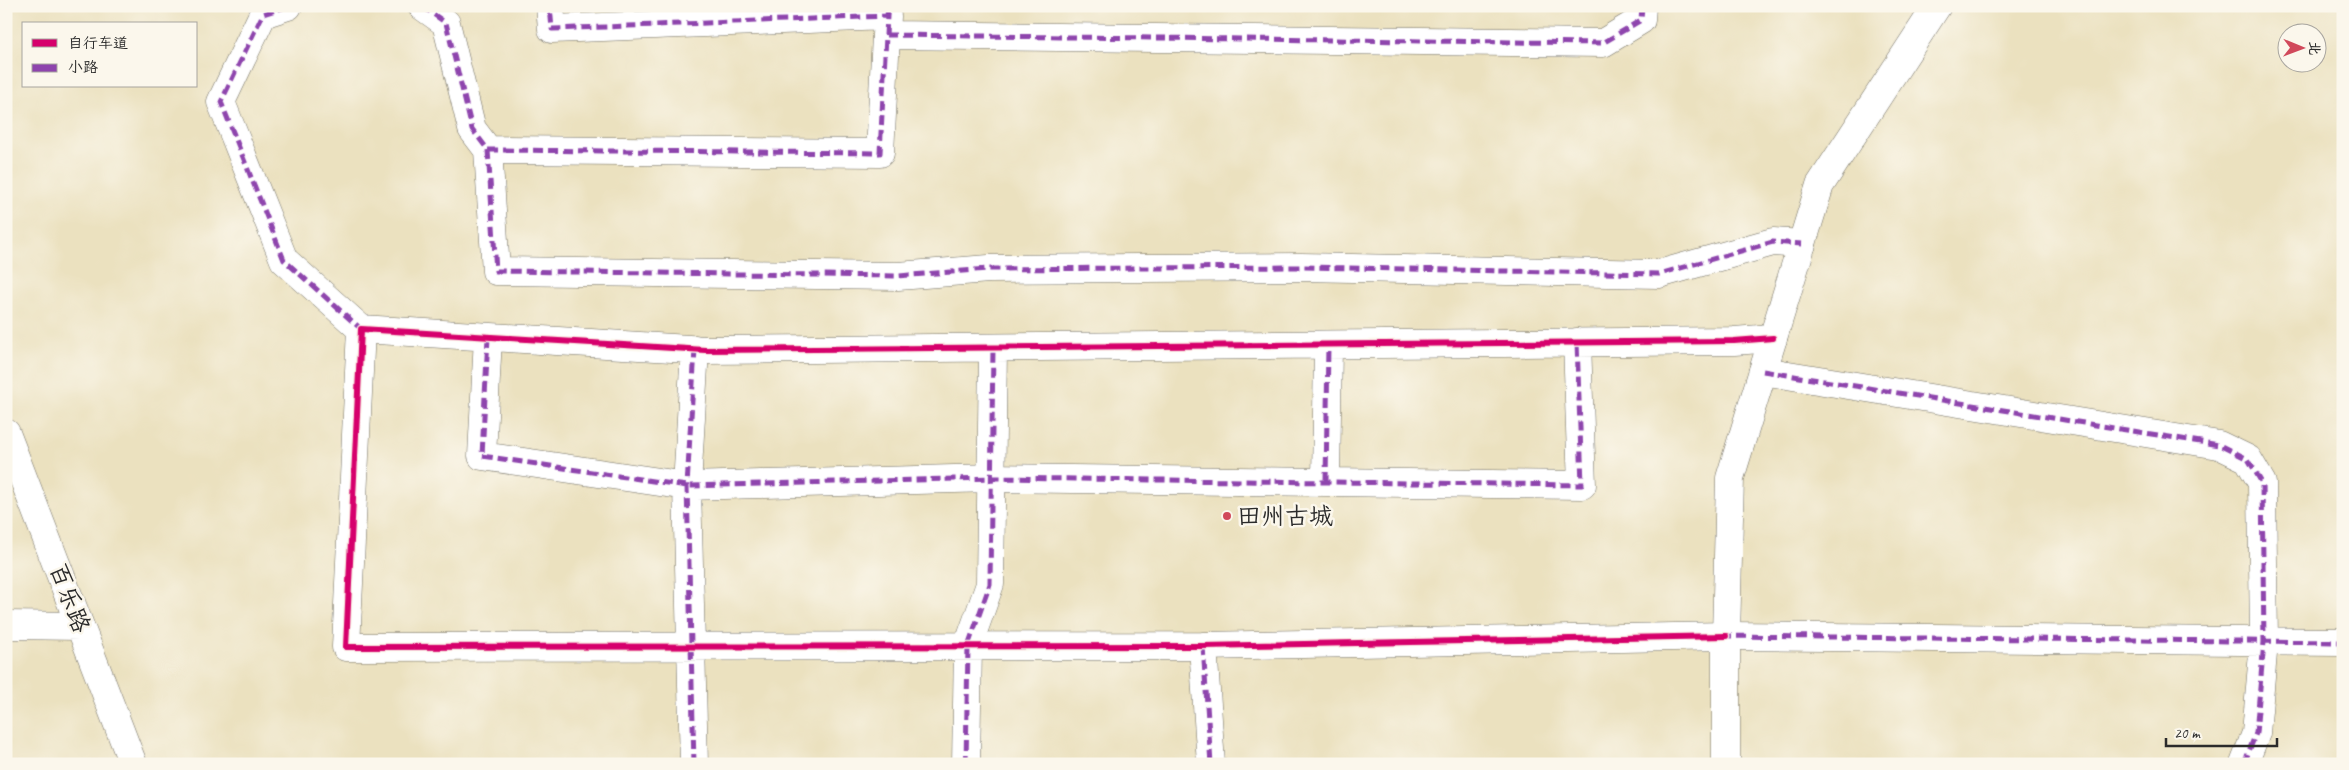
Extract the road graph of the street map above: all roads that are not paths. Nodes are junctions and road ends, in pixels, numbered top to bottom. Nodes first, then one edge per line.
1 (288, 6) edge
2 (422, 6) edge
3 (550, 6) edge
4 (1642, 6) edge
5 (1937, 6) edge
6 (887, 19) edge
7 (488, 150) junction
8 (1802, 244) junction
9 (361, 329) junction
10 (488, 337) junction
11 (1773, 338) junction
12 (1577, 342) junction
13 (1328, 345) junction
14 (993, 348) junction
15 (695, 349) junction
16 (1763, 371) junction
17 (6, 433) edge
18 (992, 478) junction
19 (1326, 482) junction
20 (687, 486) junction
21 (6, 625) edge
22 (80, 626) junction
23 (1726, 636) junction
24 (2264, 642) junction
25 (2343, 642) edge
26 (693, 646) junction
27 (968, 646) junction
28 (1203, 646) junction
29 (133, 764) edge
30 (694, 764) edge
31 (966, 764) edge
32 (1211, 764) edge
33 (1726, 764) edge
34 (2244, 764) edge

1 - 9 street
2 - 7 street
3 - 6 street
4 - 6 street
5 - 8 street
6 - 7 street
7 - 8 street
8 - 11 street
9 - 10 street
9 - 26 street
10 - 15 street
10 - 20 street
11 - 12 street
11 - 16 street
12 - 13 street
12 - 19 street
13 - 14 street
13 - 19 street
14 - 15 street
14 - 18 street
15 - 20 street
16 - 23 street
16 - 24 street
17 - 22 street, 百乐路
18 - 19 street
18 - 20 street
18 - 27 street
20 - 26 street
21 - 22 street
22 - 29 street, 百乐路
23 - 24 street
23 - 28 street
23 - 33 street
24 - 25 street
24 - 34 street
26 - 27 street
26 - 30 street
27 - 28 street
27 - 31 street
28 - 32 street

